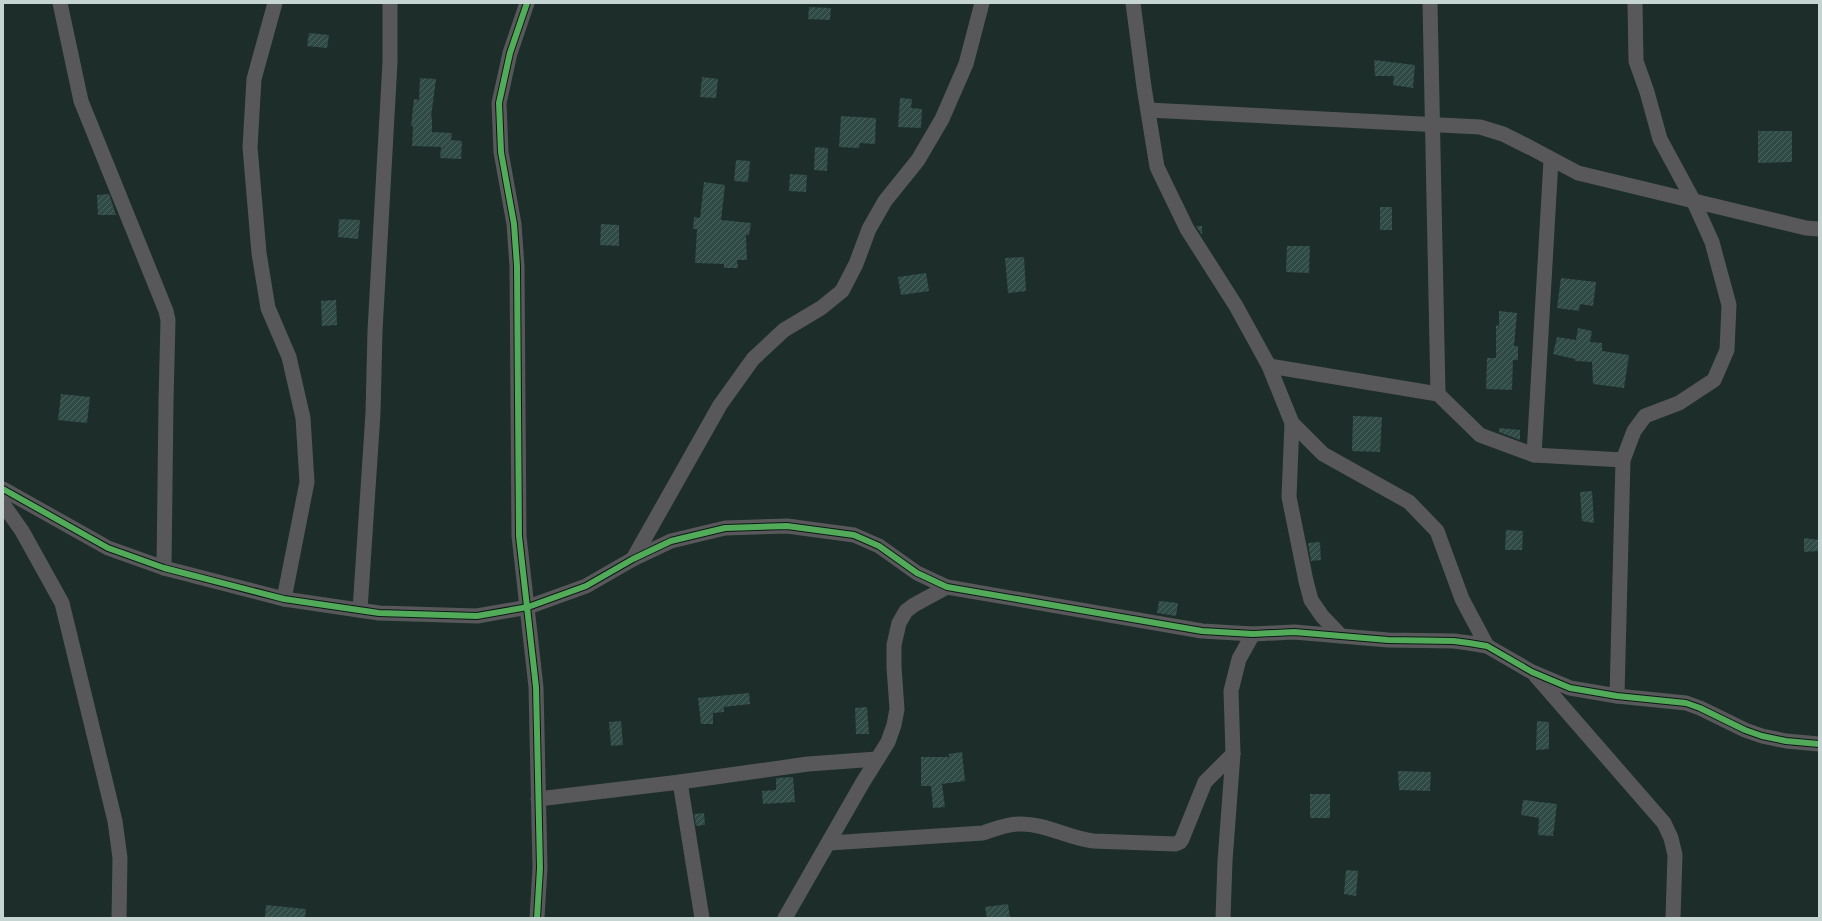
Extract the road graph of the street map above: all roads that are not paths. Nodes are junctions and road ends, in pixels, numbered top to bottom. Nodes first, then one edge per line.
1 (60, 3) edge
2 (275, 3) edge
3 (390, 3) edge
4 (527, 3) edge
5 (982, 3) edge
6 (1134, 3) edge
7 (1430, 3) edge
8 (1635, 3) edge
9 (1148, 110) junction
10 (1432, 125) junction
11 (1552, 160) junction
12 (1694, 200) junction
13 (1819, 229) edge
14 (1269, 366) junction
15 (1438, 394) junction
16 (1292, 423) junction
17 (1534, 455) junction
18 (1623, 460) junction
19 (3, 489) edge
20 (3, 504) edge
21 (633, 559) junction
22 (164, 568) junction
23 (947, 587) junction
24 (284, 599) junction
25 (528, 607) junction
26 (360, 610) junction
27 (1253, 634) junction
28 (1341, 636) junction
29 (1487, 646) junction
30 (1532, 672) junction
31 (1617, 696) junction
32 (1819, 744) edge
33 (1233, 754) junction
34 (877, 759) junction
35 (680, 782) junction
36 (538, 799) junction
37 (829, 843) junction
38 (783, 916) edge
39 (118, 918) edge
40 (537, 918) edge
41 (702, 918) edge
42 (1223, 918) edge
43 (1673, 918) edge

1 - 22 street
2 - 24 street
3 - 26 street
4 - 25 street
5 - 21 street
6 - 9 street
7 - 10 street
8 - 12 street
9 - 10 street
9 - 14 street
10 - 11 street
10 - 15 street
11 - 12 street
11 - 17 street
12 - 13 street
12 - 18 street
14 - 15 street
14 - 16 street
15 - 17 street
16 - 28 street
16 - 29 street
17 - 18 street
18 - 31 street
19 - 22 street
20 - 39 street
21 - 23 street
21 - 25 street
22 - 24 street
23 - 27 street
23 - 34 street
24 - 26 street
25 - 26 street
25 - 36 street
27 - 28 street
27 - 33 street
28 - 29 street
29 - 30 street
30 - 31 street
30 - 43 street
31 - 32 street
33 - 37 street
33 - 42 street
34 - 35 street
34 - 37 street
35 - 36 street
35 - 41 street
36 - 40 street
37 - 38 street

